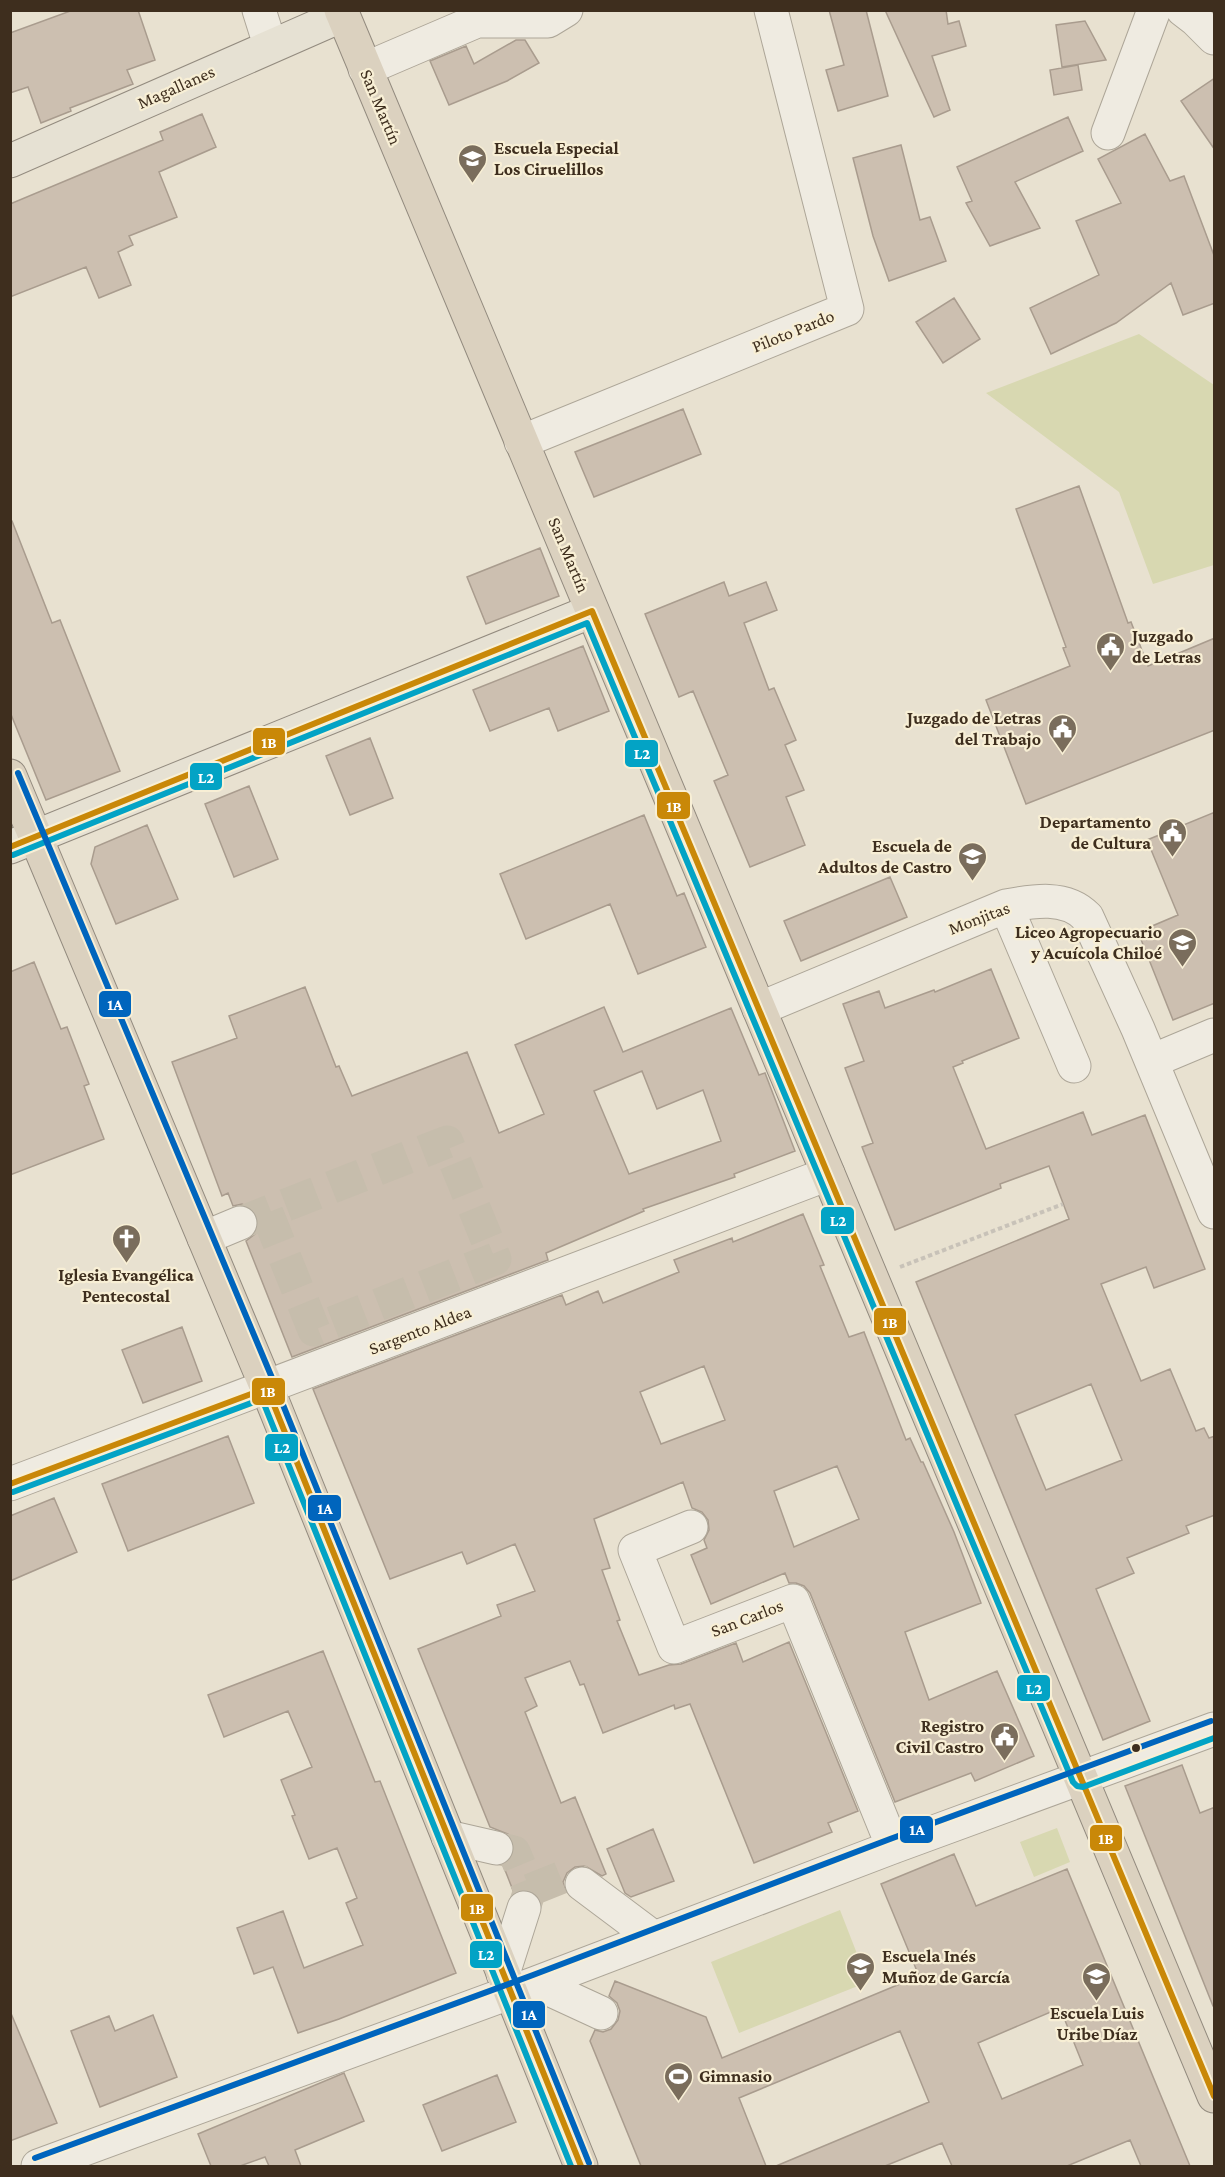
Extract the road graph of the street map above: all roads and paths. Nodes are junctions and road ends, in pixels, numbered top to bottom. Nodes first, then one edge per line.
1 (259, 10) edge
2 (566, 10) edge
3 (771, 10) edge
4 (1154, 10) edge
5 (1183, 10) edge
6 (342, 13) edge
7 (1215, 38) edge
8 (270, 45) junction
9 (365, 69) junction
10 (1108, 133) dead end
11 (10, 161) edge
12 (521, 442) junction
13 (592, 611) junction
14 (10, 776) edge
15 (23, 841) edge
16 (1006, 906) junction
17 (759, 1009) junction
18 (1215, 1035) edge
19 (1152, 1061) junction
20 (1074, 1066) dead end
21 (828, 1174) junction
22 (1063, 1204) dead end
23 (1215, 1212) edge
24 (240, 1223) tunnel mouth
25 (204, 1238) junction
26 (872, 1278) junction
27 (267, 1388) junction
28 (10, 1484) edge
29 (691, 1527) dead end
30 (1215, 1729) edge
31 (1081, 1778) junction
32 (448, 1837) junction
33 (893, 1847) junction
34 (496, 1848) tunnel mouth
35 (582, 1884) tunnel mouth
36 (524, 1908) tunnel mouth
37 (654, 1938) junction
38 (517, 1983) junction
39 (602, 2013) dead end
40 (1215, 2096) edge
41 (38, 2166) edge
42 (581, 2166) edge

1 - 8 street
2 - 9 street
3 - 12 street, Piloto Pardo
4 - 10 street
5 - 7 street
6 - 8 main road, Magallanes
6 - 9 highway, San Martín
8 - 11 main road, Magallanes
9 - 12 highway, San Martín
12 - 13 highway, San Martín
13 - 15 main road
13 - 17 highway, San Martín
14 - 15 highway
15 - 25 highway
16 - 17 street, Monjitas
16 - 19 street, Monjitas
16 - 20 street
17 - 21 highway, San Martín
18 - 19 street
19 - 23 street, Monjitas
21 - 26 highway, San Martín
21 - 27 street, Sargento Aldea
22 - 26 path
24 - 25 street
25 - 27 highway
26 - 31 highway, San Martín
27 - 28 street, Sargento Aldea
27 - 32 highway
29 - 33 street, San Carlos
30 - 31 street
31 - 33 street
31 - 40 highway, San Martín
32 - 34 street
32 - 38 highway
33 - 37 street
35 - 37 street
36 - 38 street
37 - 38 street
38 - 39 street
38 - 41 street
38 - 42 highway

